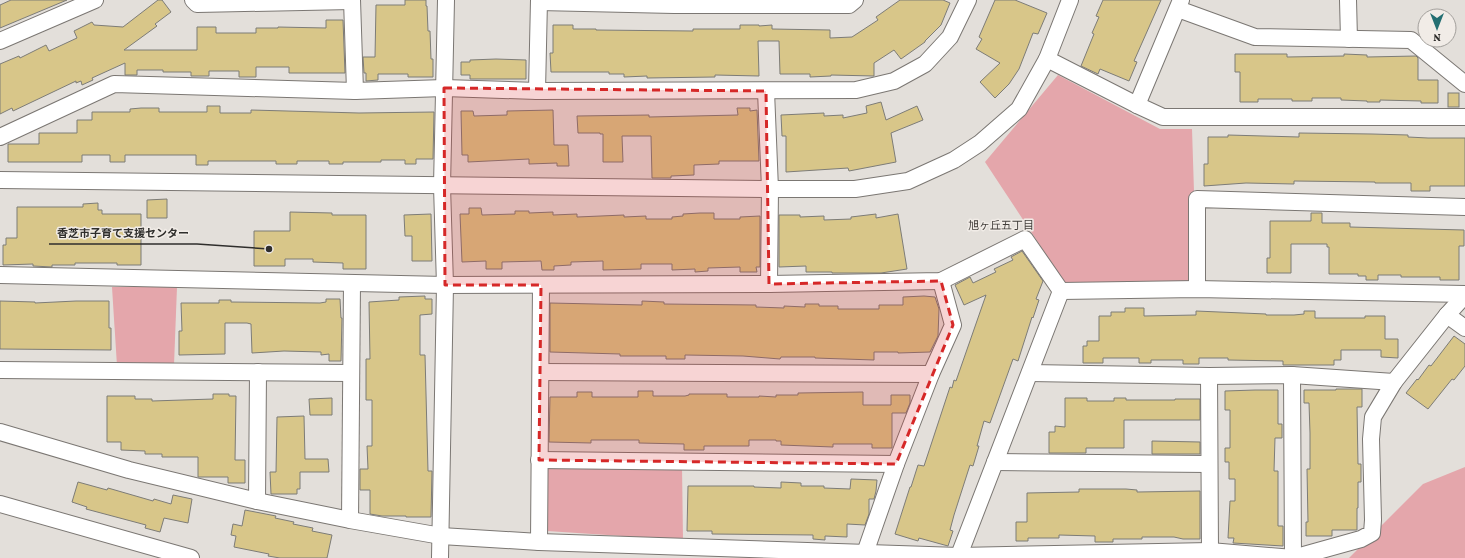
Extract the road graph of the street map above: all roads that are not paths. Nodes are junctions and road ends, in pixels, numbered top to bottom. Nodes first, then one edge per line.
1 (95, 0) edge
2 (193, 0) edge
3 (352, 0) edge
4 (446, 0) edge
5 (855, 0) edge
6 (968, 0) edge
7 (1070, 0) edge
8 (1348, 0) edge
9 (539, 1) edge
10 (1179, 5) edge
11 (1349, 39) junction
12 (0, 40) edge
13 (1047, 59) junction
14 (1465, 84) edge
15 (444, 88) junction
16 (354, 91) junction
17 (537, 91) junction
18 (766, 91) junction
19 (1137, 105) junction
20 (1465, 117) edge
21 (0, 137) edge
22 (0, 180) edge
23 (442, 186) junction
24 (770, 189) junction
25 (1465, 207) edge
26 (0, 275) edge
27 (941, 281) junction
28 (352, 283) junction
29 (769, 284) junction
30 (445, 285) junction
31 (541, 285) junction
32 (1197, 289) junction
33 (1061, 291) junction
34 (1465, 295) edge
35 (1447, 316) junction
36 (1465, 328) edge
37 (0, 370) edge
38 (258, 372) junction
39 (541, 372) junction
40 (351, 373) junction
41 (1030, 373) junction
42 (931, 374) junction
43 (1292, 375) junction
44 (1209, 376) junction
45 (1394, 382) junction
46 (0, 432) edge
47 (539, 460) junction
48 (996, 462) junction
49 (896, 464) junction
50 (1208, 464) junction
51 (257, 500) junction
52 (0, 504) edge
53 (350, 520) junction
54 (441, 536) junction
55 (539, 542) junction
56 (1210, 551) junction
57 (866, 553) junction
58 (958, 557) edge
59 (191, 558) edge
60 (440, 558) edge
61 (1293, 558) edge

1 - 12 street
2 - 3 street
3 - 16 street
4 - 15 street
5 - 9 street
6 - 18 street
7 - 13 street
8 - 11 street
9 - 17 street
10 - 11 street
10 - 19 street
11 - 14 street
13 - 19 street
13 - 24 street
15 - 16 street
15 - 17 street
15 - 23 street
16 - 21 street
17 - 18 street
18 - 24 street
19 - 20 street
22 - 23 street
23 - 24 street
23 - 30 street
24 - 29 street
25 - 32 street
26 - 28 street
27 - 29 street
27 - 33 street
27 - 42 street
28 - 30 street
28 - 40 street
29 - 31 street
30 - 31 street
30 - 54 street
31 - 39 street
32 - 33 street
32 - 34 street
33 - 41 street
34 - 35 street
35 - 36 street
35 - 45 street
37 - 38 street
38 - 40 street
38 - 51 street
39 - 42 street
39 - 47 street
40 - 53 street
41 - 44 street
41 - 48 street
42 - 49 street
43 - 44 street
43 - 45 street
43 - 61 street
44 - 50 street
45 - 61 street
46 - 51 street
47 - 49 street
47 - 55 street
48 - 50 street
48 - 58 street
49 - 57 street
50 - 56 street
51 - 53 street
52 - 59 street
53 - 54 street
54 - 55 street
54 - 60 street
55 - 57 street
56 - 58 street
56 - 61 street
57 - 58 street

